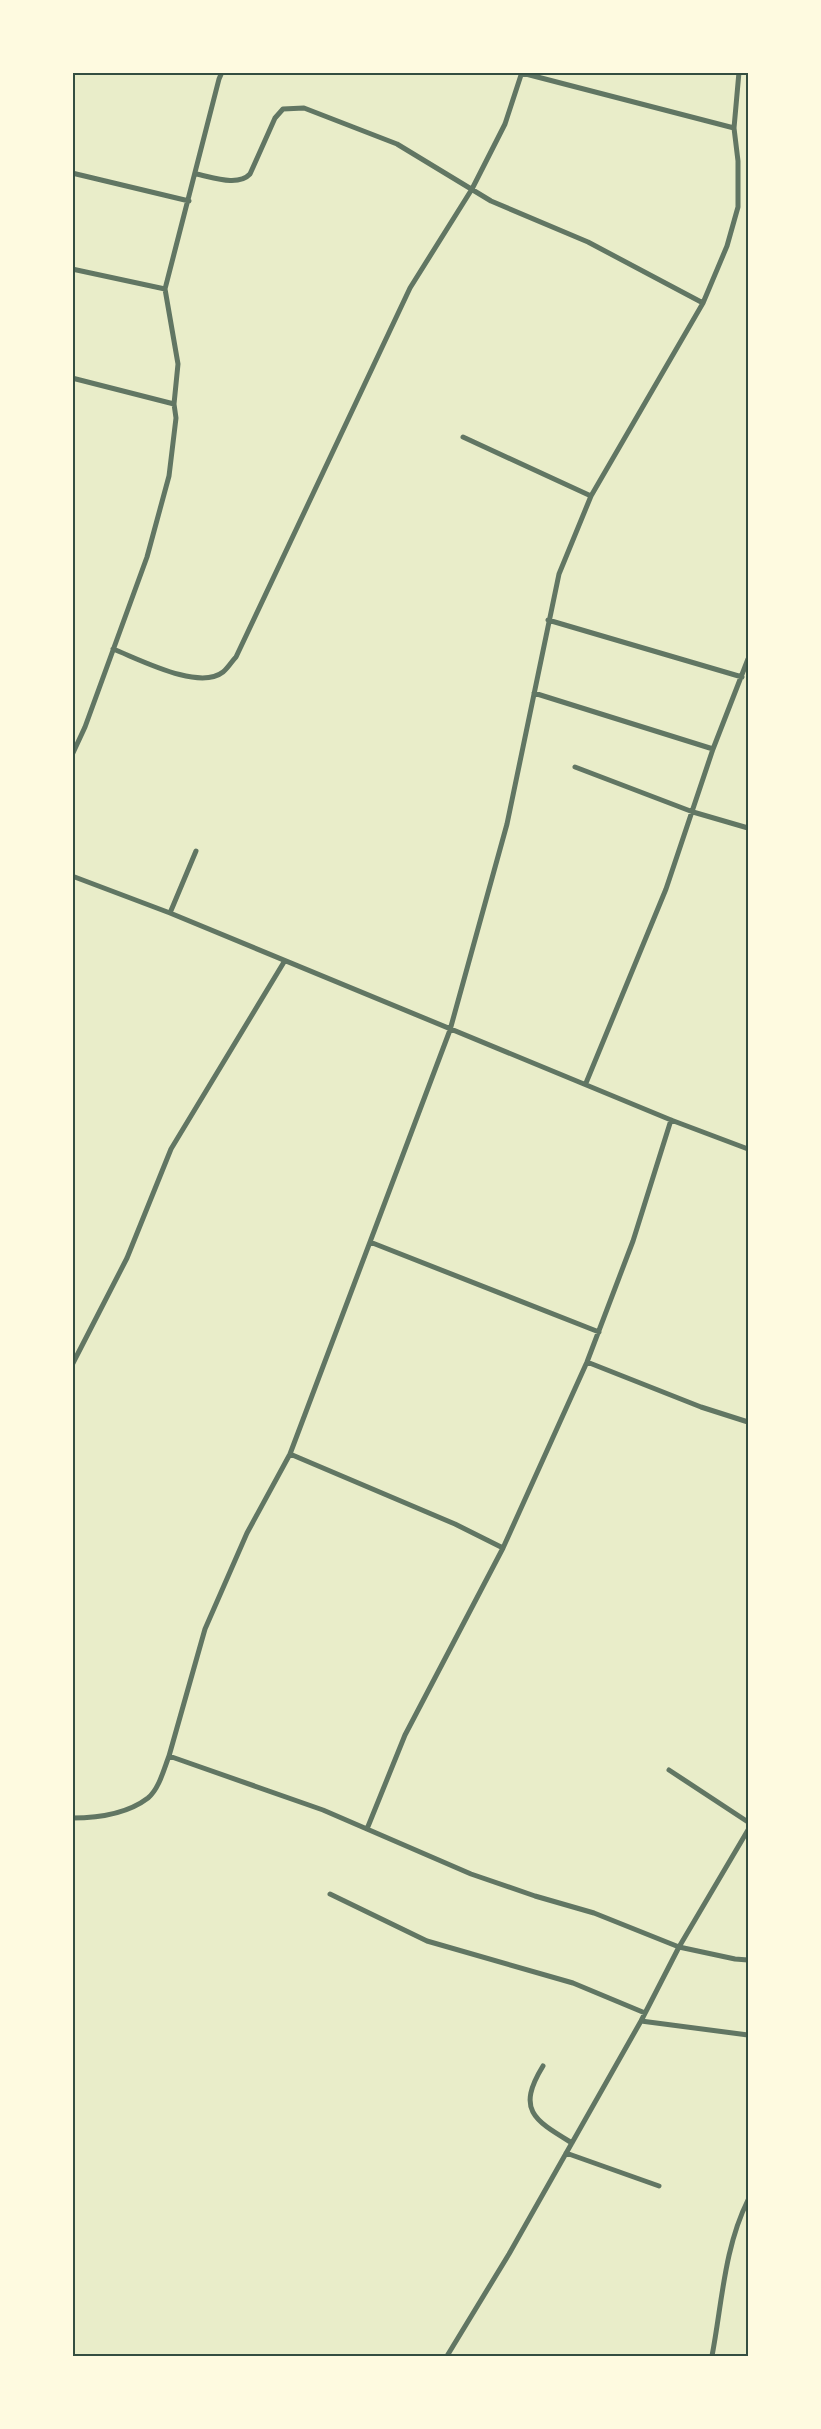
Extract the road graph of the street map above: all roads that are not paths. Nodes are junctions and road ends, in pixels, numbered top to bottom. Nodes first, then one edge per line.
1 (222, 72) edge
2 (739, 72) edge
3 (522, 73) edge
4 (734, 128) junction
5 (72, 173) edge
6 (196, 174) junction
7 (472, 189) junction
8 (189, 201) junction
9 (72, 269) edge
10 (165, 290) junction
11 (703, 303) junction
12 (72, 378) edge
13 (174, 404) junction
14 (463, 437) dead end
15 (591, 496) junction
16 (548, 620) junction
17 (113, 649) junction
18 (748, 659) edge
19 (742, 678) junction
20 (534, 693) junction
21 (713, 749) junction
22 (72, 755) edge
23 (575, 767) dead end
24 (693, 812) junction
25 (748, 828) edge
26 (196, 851) dead end
27 (72, 876) edge
28 (170, 913) junction
29 (284, 962) junction
30 (450, 1030) junction
31 (586, 1083) junction
32 (671, 1120) junction
33 (748, 1149) edge
34 (370, 1242) junction
35 (599, 1332) junction
36 (587, 1362) junction
37 (72, 1365) edge
38 (748, 1422) edge
39 (290, 1454) junction
40 (503, 1548) junction
41 (169, 1756) junction
42 (670, 1770) dead end
43 (72, 1818) edge
44 (748, 1822) edge
45 (367, 1829) junction
46 (748, 1830) edge
47 (330, 1894) dead end
48 (679, 1947) junction
49 (748, 1960) edge
50 (645, 2013) junction
51 (641, 2020) junction
52 (748, 2034) edge
53 (543, 2066) dead end
54 (572, 2143) junction
55 (566, 2153) junction
56 (658, 2186) dead end
57 (748, 2200) edge
58 (447, 2356) edge
59 (712, 2356) edge

1 - 6 street
2 - 4 street
3 - 4 street
3 - 7 street
4 - 11 street
5 - 8 street
6 - 7 street
6 - 8 street
7 - 11 street
7 - 17 street
8 - 10 street
9 - 10 street
10 - 13 street
11 - 15 street
12 - 13 street
13 - 17 street
14 - 15 street
15 - 16 street
16 - 19 street
16 - 20 street
17 - 22 street
18 - 19 street
19 - 21 street
20 - 21 street
20 - 30 street
21 - 24 street
23 - 24 street
24 - 25 street
24 - 31 street
26 - 28 street
27 - 28 street
28 - 29 street
29 - 30 street
29 - 37 street
30 - 31 street
30 - 34 street
31 - 32 street
32 - 33 street
32 - 35 street
34 - 35 street
34 - 39 street
35 - 36 street
36 - 38 street
36 - 40 street
39 - 40 street
39 - 41 street
40 - 45 street
41 - 43 street
41 - 45 street
42 - 44 street
45 - 48 street
46 - 48 street
47 - 50 street
48 - 49 street
48 - 50 street
50 - 51 street
51 - 52 street
51 - 54 street
53 - 54 street
54 - 55 street
55 - 56 street
55 - 58 street
57 - 59 street

